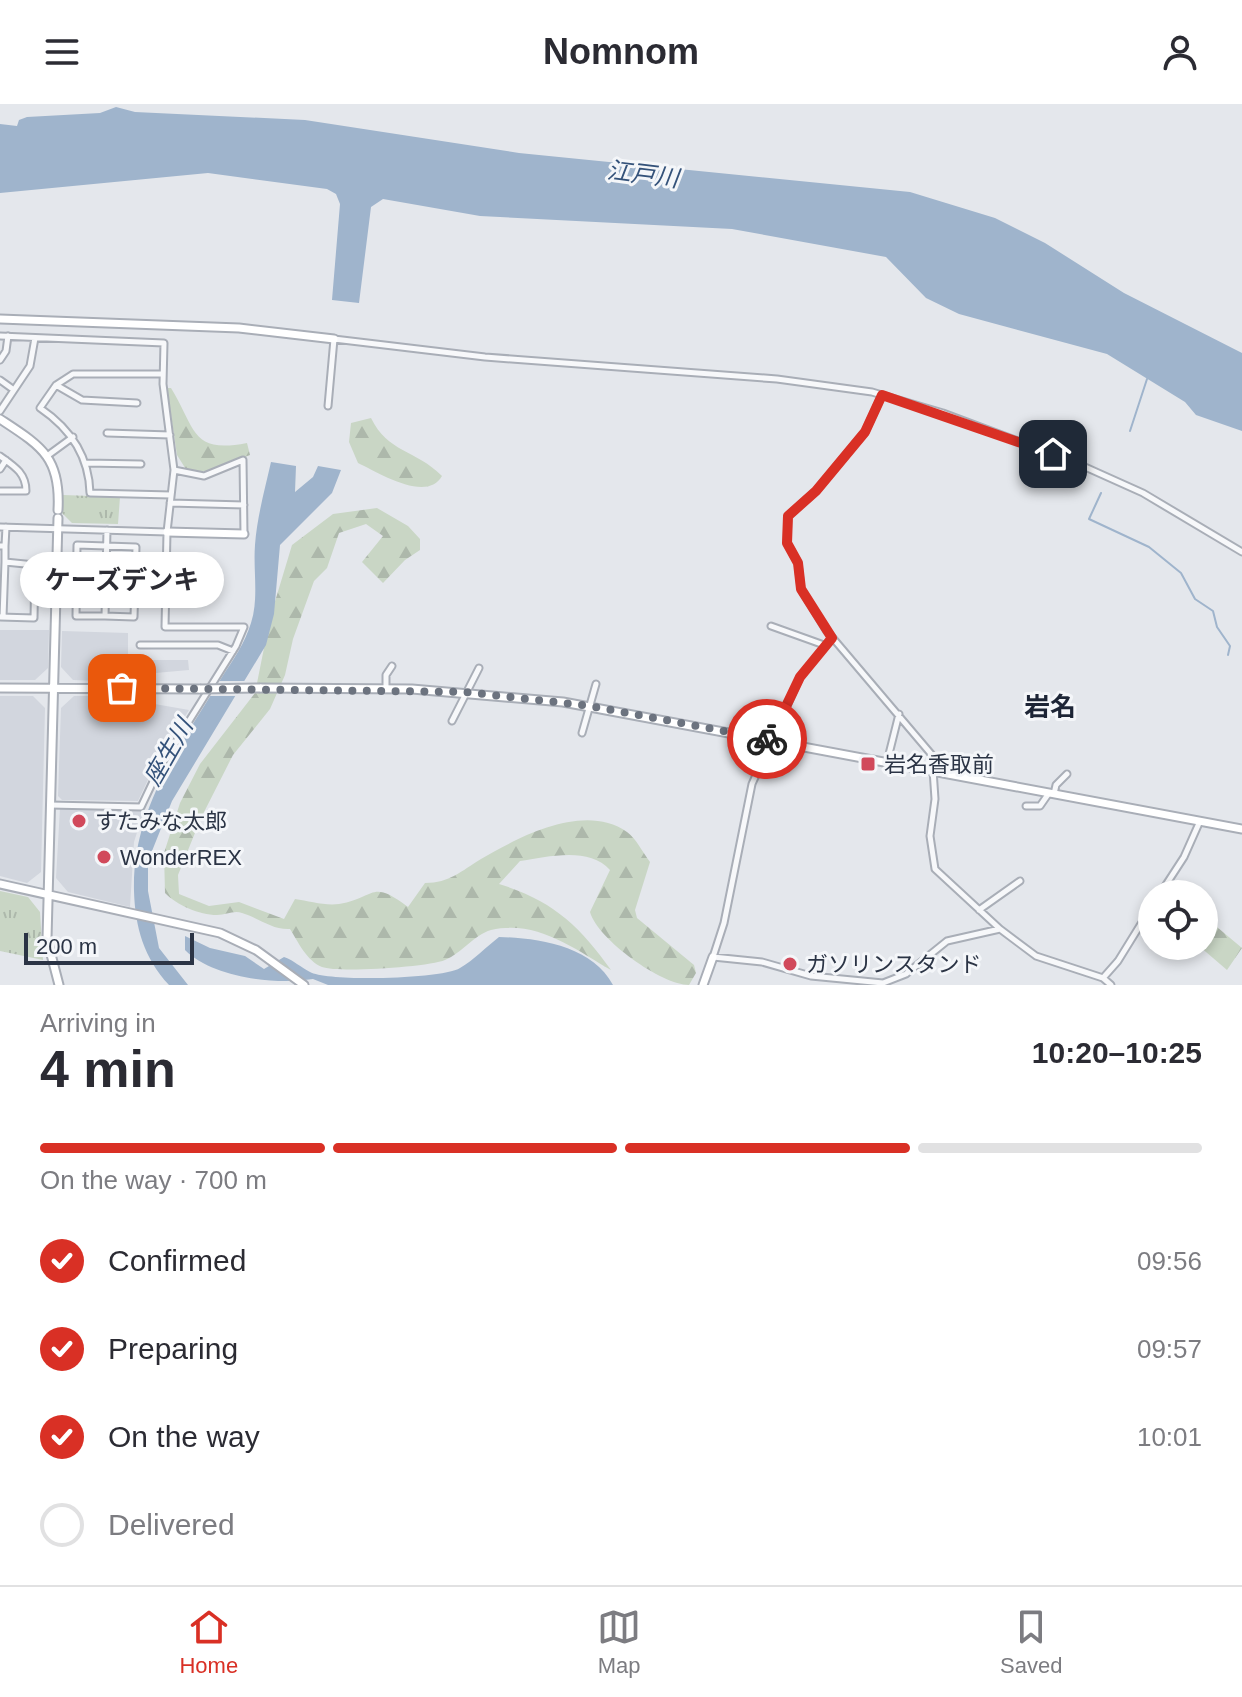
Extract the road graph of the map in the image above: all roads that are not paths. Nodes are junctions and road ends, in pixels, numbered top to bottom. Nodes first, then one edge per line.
1 (0, 319) edge
2 (0, 336) edge
3 (8, 336) junction
4 (35, 337) junction
5 (334, 339) junction
6 (0, 360) edge
7 (164, 374) junction
8 (0, 380) edge
9 (56, 385) junction
10 (14, 390) junction
11 (882, 395) junction
12 (137, 403) dead end
13 (328, 406) dead end
14 (0, 411) edge
15 (0, 419) edge
16 (107, 433) dead end
17 (170, 435) junction
18 (73, 437) junction
19 (47, 456) junction
20 (3, 458) edge
21 (86, 463) junction
22 (141, 464) dead end
23 (0, 469) edge
24 (174, 470) junction
25 (0, 491) edge
26 (171, 495) junction
27 (170, 503) junction
28 (244, 505) junction
29 (3, 527) edge
30 (57, 529) junction
31 (107, 530) junction
32 (167, 532) junction
33 (244, 534) joint
34 (2, 546) edge
35 (107, 546) junction
36 (1242, 552) edge
37 (5, 562) junction
38 (135, 584) junction
39 (165, 584) junction
40 (105, 616) junction
41 (1, 617) edge
42 (771, 626) dead end
43 (832, 638) junction
44 (140, 645) dead end
45 (824, 645) junction
46 (233, 651) junction
47 (392, 666) dead end
48 (479, 668) dead end
49 (596, 684) dead end
50 (0, 688) edge
51 (54, 688) junction
52 (360, 689) junction
53 (386, 689) junction
54 (466, 692) junction
55 (358, 699) dead end
56 (590, 706) junction
57 (899, 714) junction
58 (452, 721) dead end
59 (582, 733) dead end
60 (770, 740) junction
61 (887, 762) junction
62 (933, 770) junction
63 (1067, 774) dead end
64 (1052, 793) junction
65 (50, 805) junction
66 (1026, 806) dead end
67 (1200, 821) junction
68 (1242, 829) edge
69 (1169, 880) edge
70 (1020, 881) dead end
71 (0, 884) edge
72 (48, 894) junction
73 (979, 910) junction
74 (1000, 929) junction
75 (1138, 929) edge
76 (713, 957) junction
77 (1103, 978) junction
78 (59, 985) edge
79 (304, 985) edge
80 (703, 985) edge
81 (1111, 985) edge

1 - 5 street
2 - 3 street
3 - 4 street
3 - 6 street
4 - 7 street
4 - 10 street
5 - 11 street
5 - 13 street
7 - 9 street
7 - 17 street
8 - 10 street
9 - 12 street
9 - 18 street
10 - 14 street
11 - 36 street
11 - 43 street
15 - 19 street
16 - 17 street
17 - 24 street
18 - 19 street
18 - 21 street
19 - 30 street
20 - 23 street
20 - 25 street
21 - 22 street
21 - 26 street
24 - 26 street
24 - 28 street
26 - 27 street
27 - 28 street
27 - 32 street
28 - 33 street
29 - 30 street
29 - 34 street
30 - 31 street
30 - 51 street
31 - 32 street
31 - 35 street
32 - 33 street
32 - 39 street
34 - 37 street
35 - 38 street
35 - 40 street
35 - 40 street
37 - 41 street
37 - 41 street
38 - 39 street
38 - 40 street
39 - 46 street
42 - 45 street
43 - 45 street
43 - 57 street
44 - 46 street
45 - 60 street
46 - 65 street
47 - 53 street
48 - 54 street
49 - 56 street
50 - 51 street
51 - 52 street, bridge
51 - 65 street
52 - 53 street
52 - 55 street
53 - 54 street
54 - 56 street
54 - 58 street
56 - 59 street
56 - 60 street
57 - 61 street
57 - 62 street
60 - 61 street
60 - 76 street
61 - 62 street
62 - 64 street
62 - 73 street
63 - 64 street
64 - 66 street
64 - 67 street
65 - 72 street
67 - 68 street
67 - 69 street
70 - 73 street
71 - 72 street
72 - 78 street
72 - 79 street
73 - 74 street
74 - 76 street
74 - 77 street
75 - 77 street
76 - 80 street
77 - 81 street

